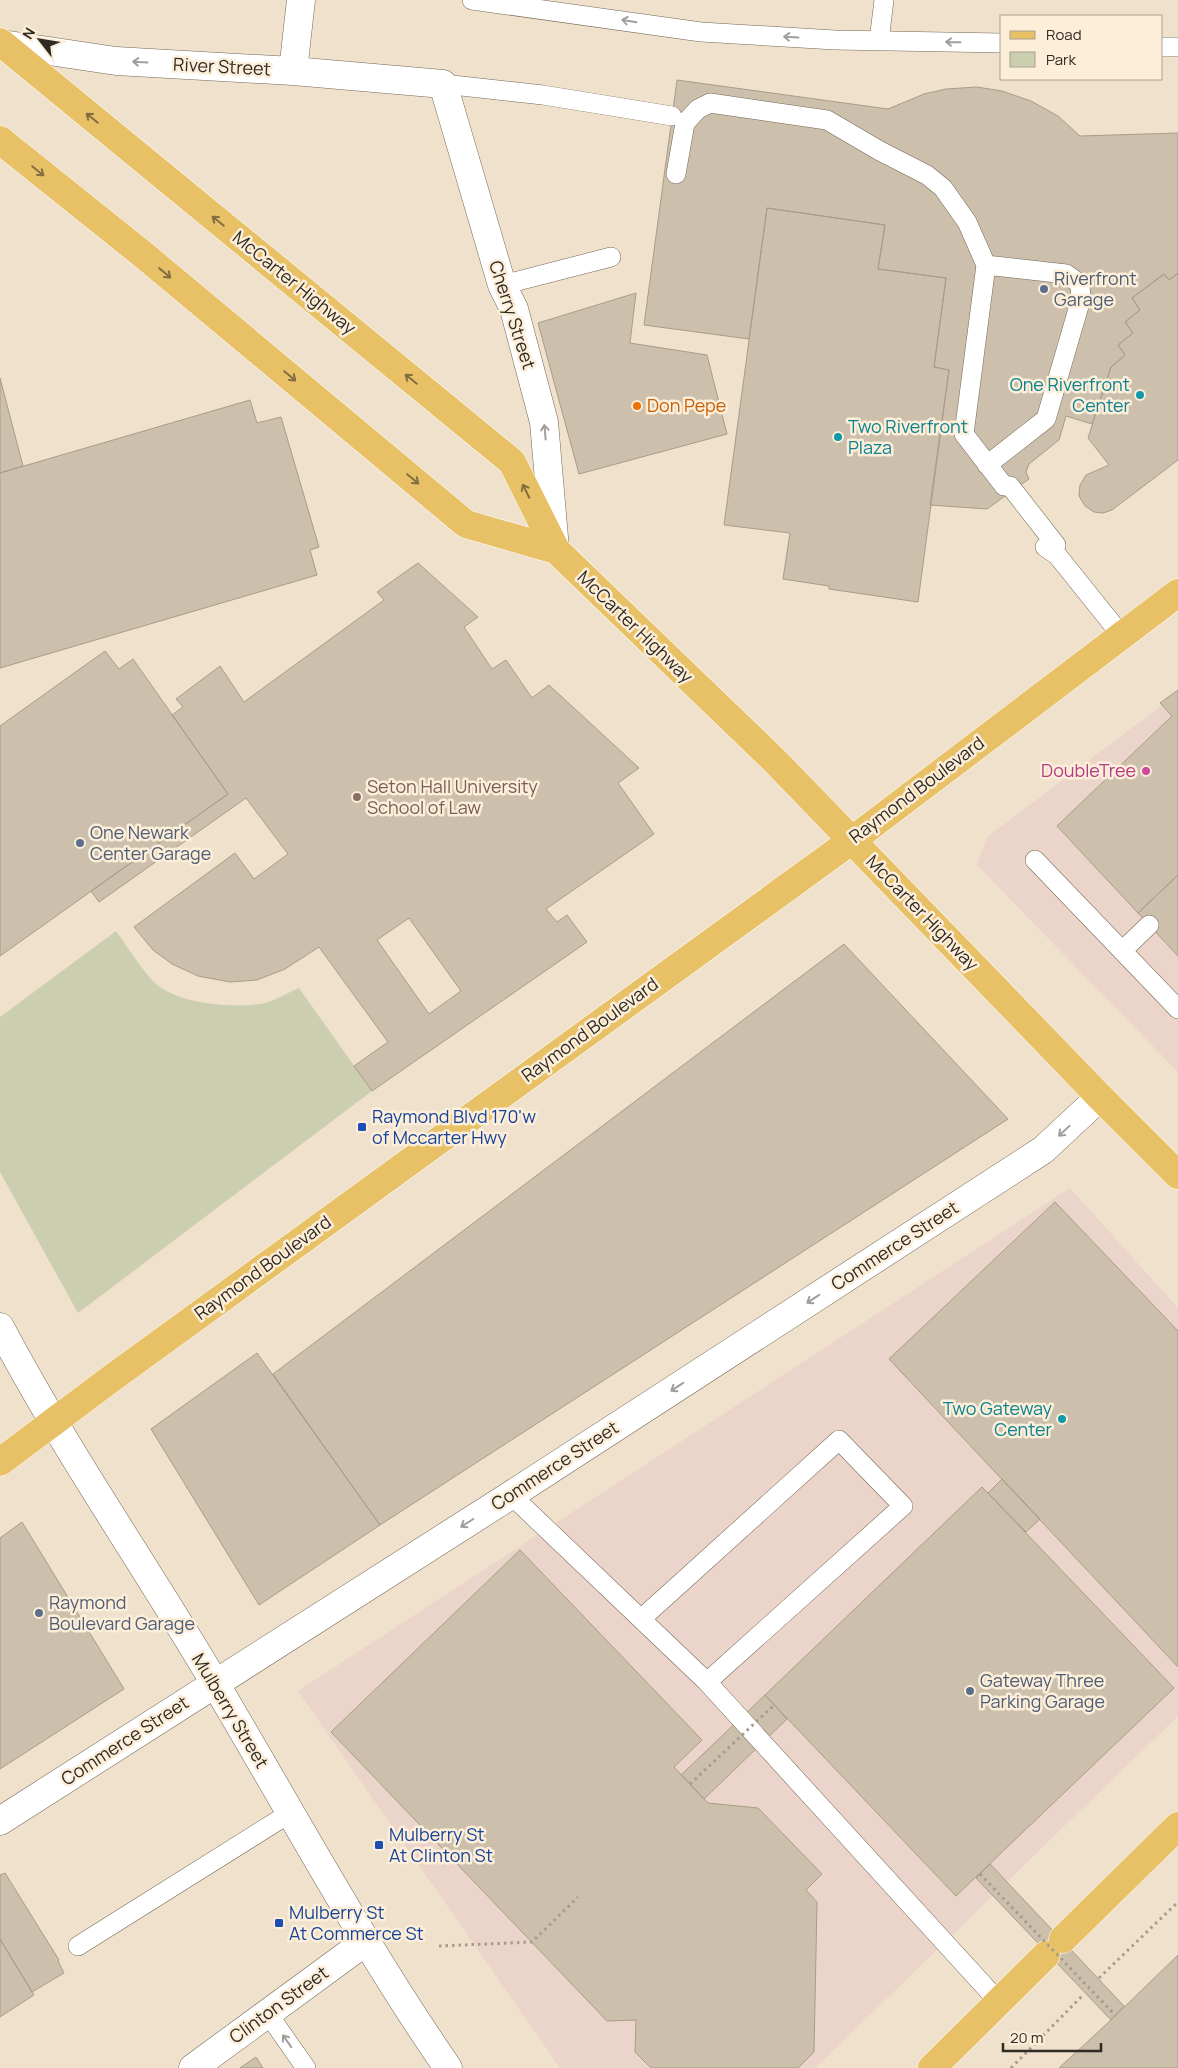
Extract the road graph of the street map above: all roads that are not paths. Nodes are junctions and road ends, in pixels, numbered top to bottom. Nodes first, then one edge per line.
1 (301, 0) edge
2 (472, 0) edge
3 (884, 0) edge
4 (879, 41) junction
5 (1, 43) edge
6 (1000, 44) edge
7 (1163, 47) edge
8 (1178, 47) edge
9 (294, 71) junction
10 (443, 84) junction
11 (672, 116) dead end
12 (0, 140) edge
13 (676, 174) dead end
14 (611, 258) dead end
15 (986, 265) junction
16 (502, 284) junction
17 (987, 465) junction
18 (556, 550) junction
19 (1178, 593) edge
20 (1122, 636) junction
21 (851, 840) junction
22 (1035, 860) dead end
23 (1150, 925) dead end
24 (1122, 951) junction
25 (1178, 1009) edge
26 (1100, 1097) junction
27 (1178, 1174) edge
28 (0, 1327) edge
29 (53, 1422) junction
30 (0, 1462) edge
31 (511, 1495) junction
32 (641, 1619) junction
33 (707, 1682) junction
34 (215, 1684) junction
35 (290, 1813) junction
36 (0, 1821) edge
37 (1178, 1826) edge
38 (365, 1942) junction
39 (78, 1946) dead end
40 (999, 2002) junction
41 (268, 2014) junction
42 (444, 2066) edge
43 (193, 2068) edge
44 (306, 2068) edge
45 (932, 2068) edge

1 - 9 street
4 -> 2 lane
3 - 4 lane
6 -> 4 lane
9 -> 5 street, River Street
18 -> 5 main road, McCarter Highway
7 - 8 lane
9 - 10 street, River Street
10 - 11 lane
10 - 16 street, Cherry Street
12 -> 18 main road, McCarter Highway
13 - 15 lane
14 - 16 lane
15 - 17 lane
15 - 17 lane
18 -> 16 street, Cherry Street
17 - 20 lane
18 - 21 main road, McCarter Highway
19 - 20 main road, Raymond Boulevard
20 - 21 main road, Raymond Boulevard
21 - 26 main road, McCarter Highway
21 - 29 main road, Raymond Boulevard
22 - 24 lane
23 - 24 lane
24 - 25 lane
26 - 27 main road, McCarter Highway
26 -> 31 street, Commerce Street
28 - 29 street, Mulberry Street
29 - 30 main road, Raymond Boulevard
29 - 34 street, Mulberry Street
31 - 32 lane
31 -> 34 street, Commerce Street
32 - 33 lane
32 - 33 lane
33 - 40 lane
34 - 35 street, Mulberry Street
34 - 36 street, Commerce Street
35 - 38 street, Mulberry Street
35 - 39 lane
37 - 40 main road
38 - 41 street, Clinton Street
38 - 42 street, Mulberry Street
40 - 45 main road
41 - 43 street, Clinton Street
44 -> 41 lane

